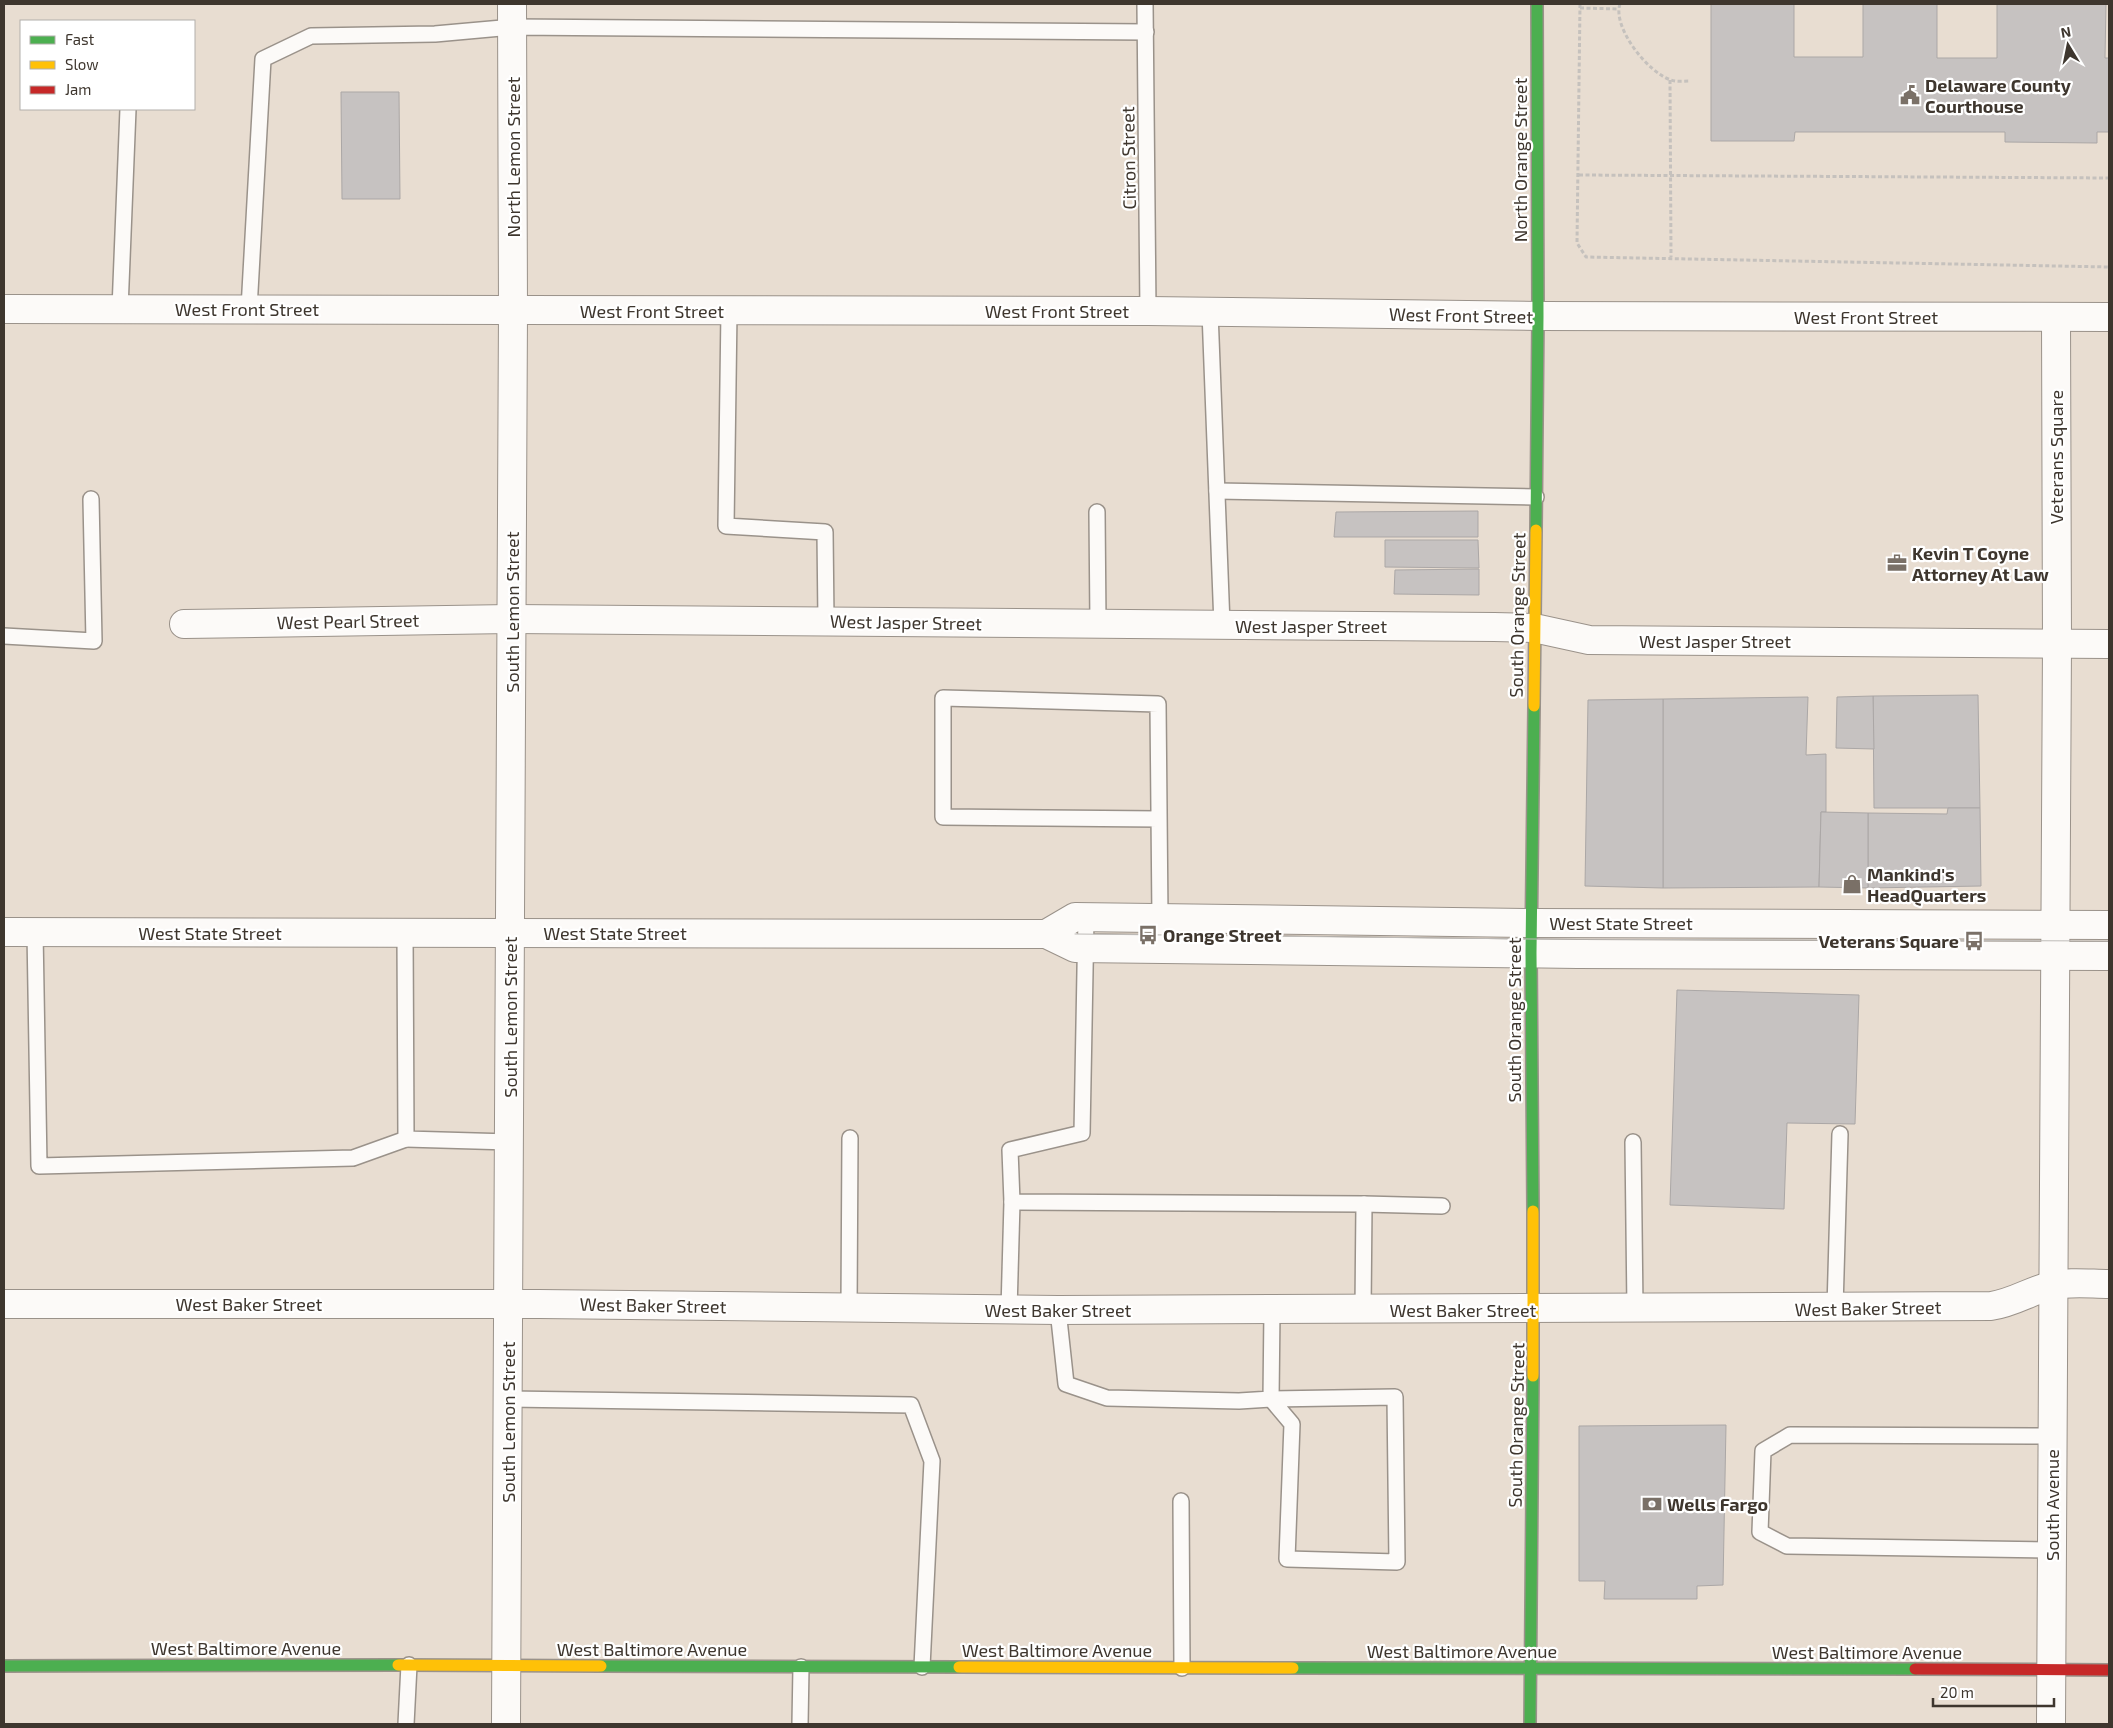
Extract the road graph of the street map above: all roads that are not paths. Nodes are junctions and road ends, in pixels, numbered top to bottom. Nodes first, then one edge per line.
1 (1145, 4) edge
2 (1537, 4) edge
3 (512, 15) edge
4 (1146, 32) junction
5 (128, 110) edge
6 (4, 309) edge
7 (120, 309) junction
8 (249, 310) junction
9 (513, 311) junction
10 (729, 311) junction
11 (1148, 311) junction
12 (1210, 312) junction
13 (1538, 316) junction
14 (2109, 317) edge
15 (2056, 318) junction
16 (1217, 491) junction
17 (1536, 497) junction
18 (91, 499) dead end
19 (1097, 512) dead end
20 (512, 619) junction
21 (826, 621) junction
22 (184, 624) dead end
23 (1098, 624) junction
24 (1222, 625) junction
25 (1534, 628) junction
26 (4, 636) edge
27 (2057, 643) junction
28 (2109, 644) edge
29 (1159, 819) junction
30 (1086, 917) junction
31 (1160, 918) junction
32 (1531, 922) junction
33 (2055, 924) junction
34 (2109, 925) edge
35 (4, 932) edge
36 (35, 932) junction
37 (406, 933) junction
38 (511, 933) junction
39 (1046, 934) junction
40 (1085, 949) junction
41 (1160, 949) junction
42 (1531, 953) junction
43 (2055, 956) junction
44 (2109, 956) edge
45 (1840, 1134) dead end
46 (850, 1138) dead end
47 (406, 1139) junction
48 (510, 1142) junction
49 (1633, 1142) dead end
50 (1012, 1202) junction
51 (1364, 1204) junction
52 (1442, 1206) dead end
53 (2109, 1284) edge
54 (2052, 1285) junction
55 (4, 1304) edge
56 (509, 1304) junction
57 (848, 1308) junction
58 (1836, 1308) junction
59 (1635, 1309) junction
60 (1009, 1310) junction
61 (1065, 1310) junction
62 (1272, 1310) junction
63 (1363, 1310) junction
64 (1534, 1310) junction
65 (508, 1398) junction
66 (1271, 1399) junction
67 (2052, 1436) junction
68 (1181, 1501) dead end
69 (2052, 1550) junction
70 (409, 1665) junction
71 (4, 1666) edge
72 (507, 1666) junction
73 (801, 1667) junction
74 (922, 1667) junction
75 (1182, 1668) junction
76 (1530, 1668) junction
77 (2052, 1670) junction
78 (2109, 1670) edge
79 (406, 1724) edge
80 (506, 1724) edge
81 (800, 1724) edge
82 (1530, 1724) edge
83 (2051, 1724) edge

1 - 4 lane, Citron Street
2 - 13 main road, North Orange Street
3 - 4 lane
3 - 8 lane
3 - 9 street, North Lemon Street
4 - 11 lane, Citron Street
5 - 7 lane
6 - 7 street, West Front Street
7 - 8 street, West Front Street
8 - 9 street, West Front Street
9 - 10 street, West Front Street
9 - 20 street, South Lemon Street
10 - 11 street, West Front Street
10 - 21 lane
11 - 12 street, West Front Street
12 - 13 street, West Front Street
12 - 16 lane
13 - 15 street, West Front Street
13 - 17 main road, South Orange Street
14 - 15 street, West Front Street
15 - 27 street, Veterans Square
16 - 17 lane
16 - 24 lane
17 - 25 main road, South Orange Street
18 - 26 lane
19 - 23 lane
20 - 21 street, West Jasper Street
20 - 22 street, West Pearl Street
20 - 38 street, South Lemon Street
21 - 23 street, West Jasper Street
23 - 24 street, West Jasper Street
24 - 25 street, West Jasper Street
25 - 27 street, West Jasper Street
25 - 32 main road, South Orange Street
27 - 28 street, West Jasper Street
27 - 33 street, Veterans Square
29 - 29 lane
29 - 31 lane
30 - 31 street, West State Street
30 - 39 street, West State Street
30 - 40 lane
31 - 32 street, West State Street
31 - 41 lane
32 - 33 street, West State Street
32 - 42 main road, South Orange Street
33 - 34 street, West State Street
33 - 43 street, Veterans Square
35 - 36 street, West State Street
36 - 37 street, West State Street
36 - 47 lane
37 - 38 street, West State Street
37 - 47 lane
38 - 39 street, West State Street
38 - 48 street, South Lemon Street
39 - 40 street, West State Street
40 - 41 street, West State Street
40 - 50 lane
41 - 42 street, West State Street
42 - 43 street, West State Street
42 - 64 main road, South Orange Street
43 - 44 street, West State Street
43 - 54 street, Veterans Square
45 - 58 lane
46 - 57 lane
47 - 48 lane
48 - 56 street, South Lemon Street
49 - 59 lane
50 - 51 lane
50 - 60 lane
51 - 52 lane
51 - 63 lane
53 - 54 street, West Baker Street
54 - 58 street, West Baker Street
54 - 67 street, South Avenue
55 - 56 street, West Baker Street
56 - 57 street, West Baker Street
56 - 65 street, South Lemon Street
57 - 60 street, West Baker Street
58 - 59 street, West Baker Street
59 - 64 street, West Baker Street
60 - 61 street, West Baker Street
61 - 62 street, West Baker Street
61 - 66 lane
62 - 63 street, West Baker Street
62 - 66 lane
63 - 64 street, West Baker Street
64 - 76 main road, South Orange Street
65 - 72 street, South Lemon Street
65 - 74 lane
66 - 66 lane
67 - 69 street, South Avenue
67 - 69 lane
68 - 75 lane
69 - 77 street, South Avenue
70 - 71 main road, West Baltimore Avenue
70 - 72 main road, West Baltimore Avenue
70 - 79 lane
72 - 73 main road, West Baltimore Avenue
72 - 80 street, South Lemon Street
73 - 74 main road, West Baltimore Avenue
73 - 81 lane
74 - 75 main road, West Baltimore Avenue
75 - 76 main road, West Baltimore Avenue
76 - 77 main road, West Baltimore Avenue
76 - 82 main road, South Orange Street
77 - 78 main road, West Baltimore Avenue
77 - 83 street, South Avenue

